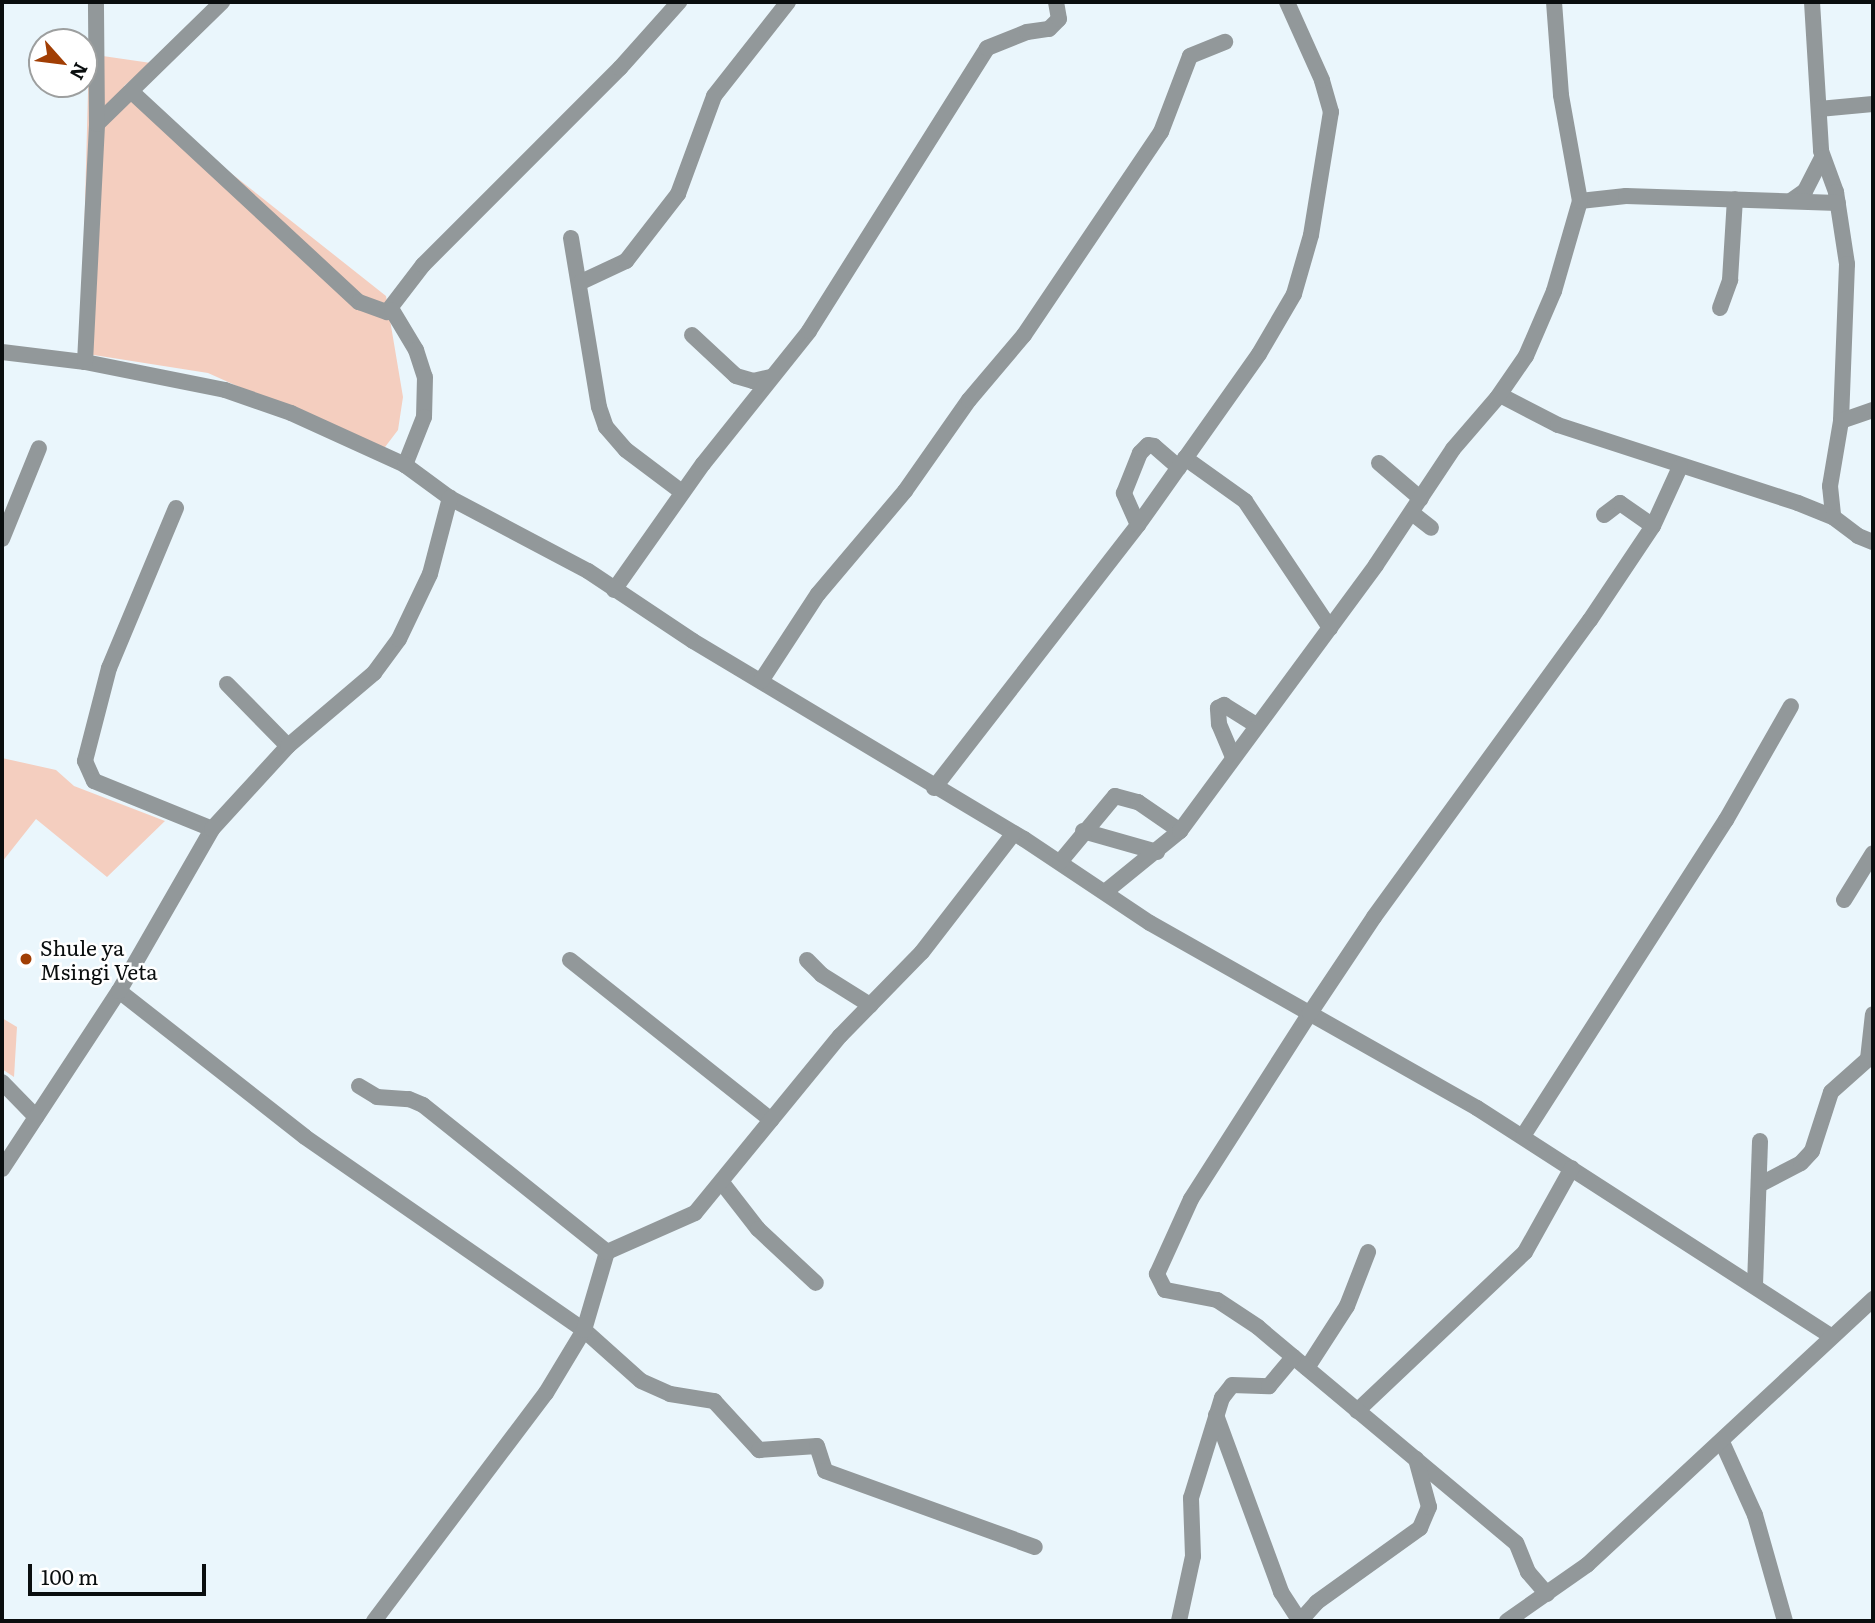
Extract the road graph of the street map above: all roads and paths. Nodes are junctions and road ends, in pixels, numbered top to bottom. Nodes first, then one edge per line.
1 (96, 2) edge
2 (222, 2) edge
3 (678, 2) edge
4 (788, 2) edge
5 (1056, 2) edge
6 (1287, 2) edge
7 (1554, 2) edge
8 (1812, 2) edge
9 (1225, 42) dead end
10 (133, 93) junction
11 (1873, 104) edge
12 (1819, 109) junction
13 (97, 124) junction
14 (1822, 158) junction
15 (1735, 199) junction
16 (1792, 200) junction
17 (1580, 201) junction
18 (1838, 202) junction
19 (571, 238) dead end
20 (581, 282) junction
21 (1720, 308) dead end
22 (392, 310) junction
23 (692, 335) dead end
24 (2, 352) edge
25 (85, 362) junction
26 (737, 376) junction
27 (771, 377) junction
28 (1500, 394) junction
29 (749, 406) junction
30 (1873, 410) edge
31 (1840, 421) junction
32 (39, 449) dead end
33 (1182, 463) junction
34 (1379, 463) dead end
35 (405, 465) junction
36 (1680, 467) junction
37 (682, 492) junction
38 (450, 498) junction
39 (1416, 506) junction
40 (176, 508) dead end
41 (1604, 515) dead end
42 (1833, 517) junction
43 (1138, 525) junction
44 (1653, 526) junction
45 (1431, 528) dead end
46 (2, 539) edge
47 (1873, 542) edge
48 (614, 590) junction
49 (1330, 628) junction
50 (761, 681) junction
51 (227, 684) dead end
52 (1791, 706) dead end
53 (1256, 725) junction
54 (288, 746) junction
55 (1233, 757) junction
56 (934, 788) junction
57 (212, 829) junction
58 (1083, 831) junction
59 (1180, 831) junction
60 (1014, 833) junction
61 (1157, 852) junction
62 (1873, 853) edge
63 (1060, 862) junction
64 (1105, 891) junction
65 (1844, 900) dead end
66 (570, 960) dead end
67 (807, 960) dead end
68 (119, 991) junction
69 (870, 1005) junction
70 (1310, 1013) junction
71 (1873, 1014) edge
72 (2, 1082) edge
73 (359, 1086) dead end
74 (36, 1116) junction
75 (771, 1120) junction
76 (1523, 1136) junction
77 (1760, 1141) dead end
78 (1573, 1168) junction
79 (2, 1169) edge
80 (723, 1184) junction
81 (1759, 1185) junction
82 (607, 1252) junction
83 (1367, 1252) dead end
84 (816, 1283) dead end
85 (1755, 1285) junction
86 (1873, 1299) edge
87 (584, 1330) junction
88 (1832, 1337) junction
89 (1293, 1357) junction
90 (1307, 1367) junction
91 (1357, 1411) junction
92 (1216, 1415) junction
93 (1722, 1442) junction
94 (1416, 1459) junction
95 (1035, 1547) dead end
96 (1548, 1594) junction
97 (1510, 1620) edge
98 (374, 1621) edge
99 (1179, 1621) edge
100 (1300, 1621) edge
101 (1785, 1621) edge

1 - 13 street
2 - 10 street
3 - 22 street
4 - 20 street
5 - 27 street
6 - 33 street
7 - 17 street
8 - 12 street
9 - 50 street
10 - 13 street
10 - 22 street
11 - 12 street
12 - 14 street
13 - 25 street
14 - 16 street
14 - 18 street
15 - 16 street
15 - 17 street
15 - 21 street
16 - 18 street
17 - 28 street
18 - 31 street
19 - 20 street
20 - 37 street
22 - 35 street
23 - 26 street
24 - 25 street
25 - 35 street
26 - 27 street
26 - 29 street
27 - 29 street
28 - 36 street
28 - 39 street
29 - 37 street
30 - 31 street
31 - 42 street
32 - 46 street
33 - 43 street
33 - 43 street
33 - 49 street
34 - 39 street
35 - 38 street
36 - 42 street
36 - 44 street
37 - 48 street
38 - 48 street
38 - 54 street
39 - 45 street
39 - 49 street
40 - 57 street
41 - 44 street
42 - 47 street
43 - 56 street
44 - 70 street
48 - 50 street
49 - 53 street
50 - 56 street
51 - 54 street
52 - 76 street
53 - 55 street
53 - 55 street
54 - 57 street
55 - 59 street
56 - 60 street
57 - 68 street
58 - 59 street
58 - 61 street
58 - 63 street
59 - 61 street
60 - 63 street
60 - 69 street
61 - 64 street
62 - 65 street
63 - 64 street
64 - 70 street
66 - 75 street
67 - 69 street
68 - 74 street
68 - 87 street
69 - 75 street
70 - 76 street
70 - 89 street
71 - 81 street
72 - 74 street
73 - 82 street
74 - 79 street
75 - 80 street
76 - 78 street
77 - 81 street
78 - 85 street
78 - 91 street
80 - 82 street
80 - 84 street
81 - 85 street
82 - 87 street
83 - 90 street
85 - 88 street
86 - 88 street
87 - 95 street
87 - 98 street
88 - 93 street
89 - 90 street
89 - 92 street
90 - 91 street
91 - 94 street
92 - 99 street
92 - 100 street
93 - 96 street
93 - 101 street
94 - 96 street
94 - 100 street
96 - 97 street

